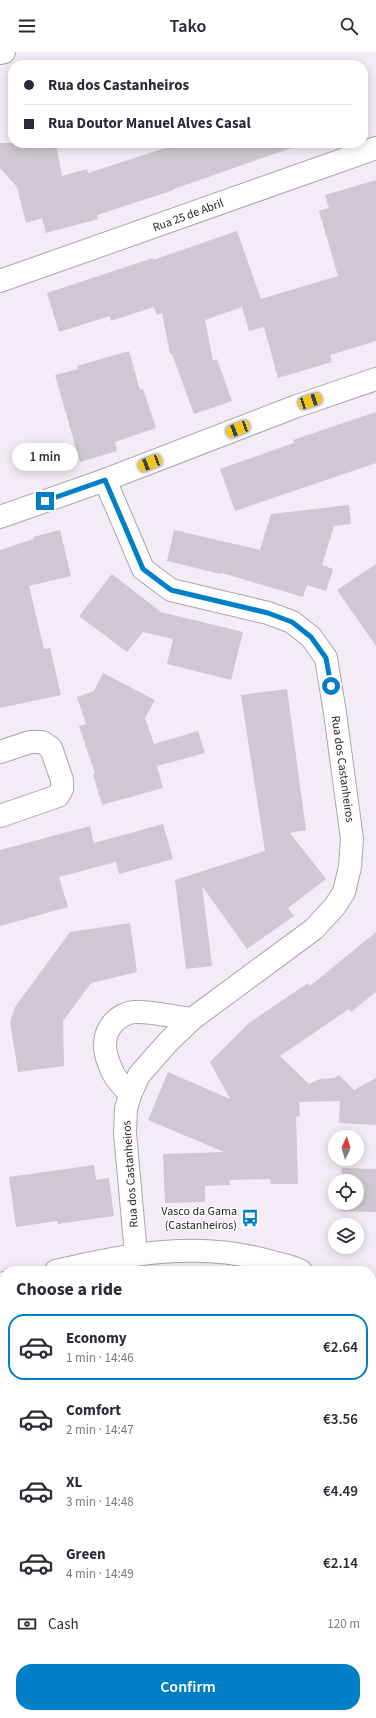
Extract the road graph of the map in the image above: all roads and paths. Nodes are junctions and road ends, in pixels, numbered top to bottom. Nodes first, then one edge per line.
1 (4, 52) edge
2 (0, 53) edge
3 (376, 148) edge
4 (0, 282) edge
5 (376, 379) edge
6 (105, 480) junction
7 (0, 517) edge
8 (0, 752) edge
9 (0, 816) edge
10 (192, 1019) junction
11 (130, 1094) junction
12 (136, 1254) junction
13 (80, 1266) edge
14 (284, 1266) edge

1 - 2 street
3 - 4 street, Rua 25 de Abril
5 - 6 street
6 - 7 street
6 - 10 street, Rua dos Castanheiros
8 - 9 street
10 - 11 street, Rua dos Castanheiros
10 - 11 street
11 - 12 street, Rua dos Castanheiros
12 - 13 street
12 - 14 street

